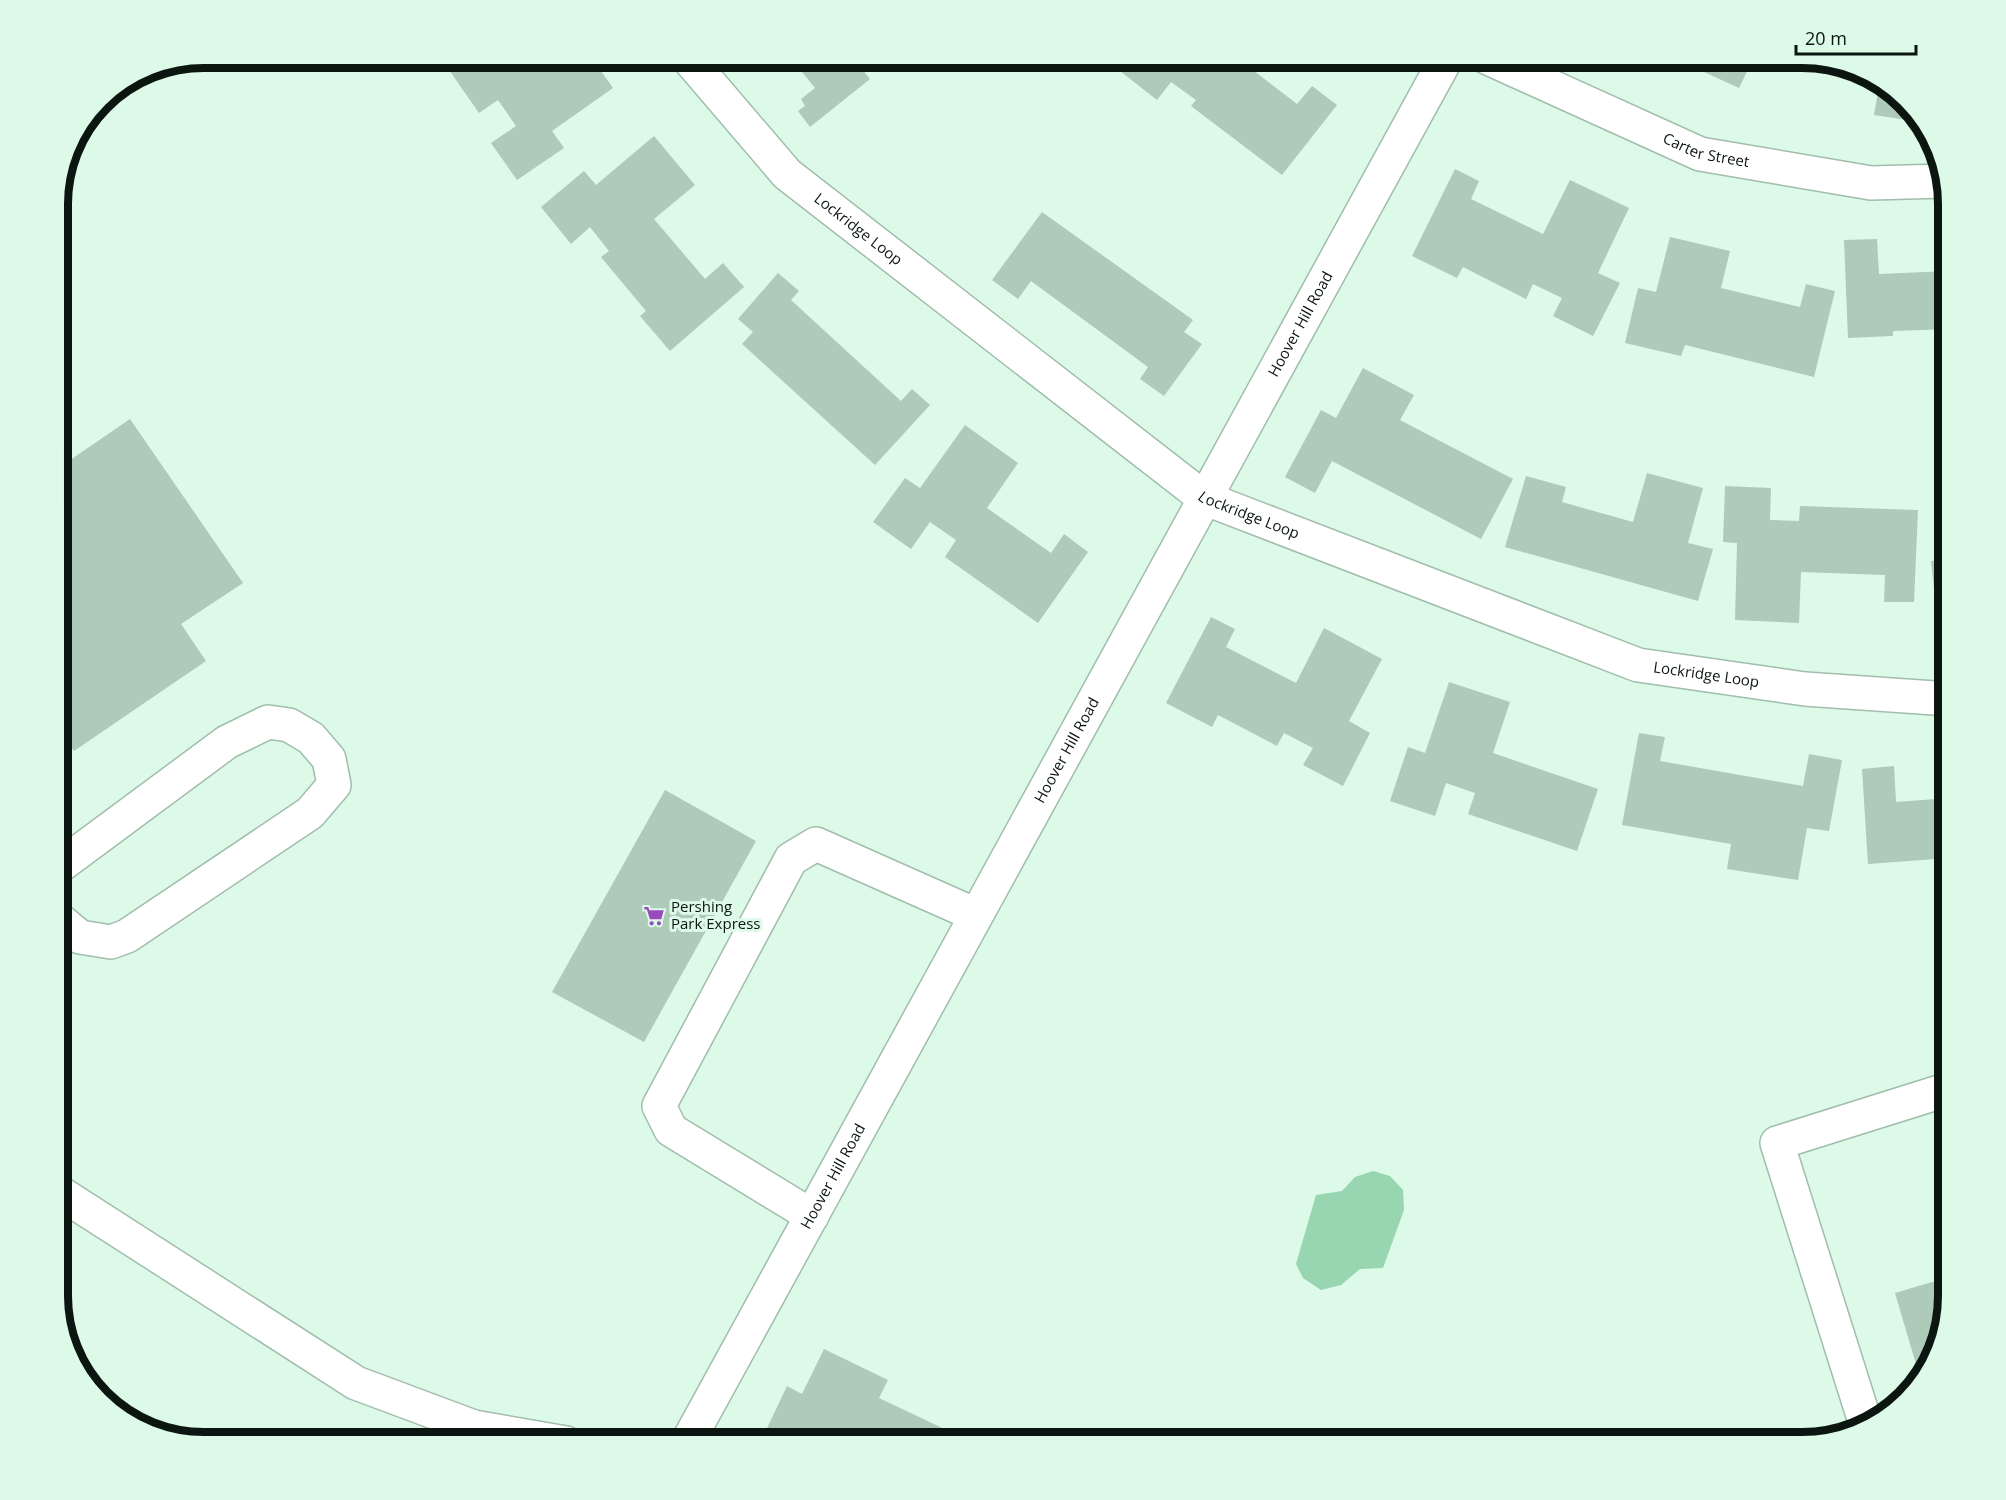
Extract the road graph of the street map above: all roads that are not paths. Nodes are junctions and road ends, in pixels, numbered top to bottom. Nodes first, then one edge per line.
1 (696, 68) edge
2 (1441, 68) edge
3 (1510, 68) edge
4 (1936, 181) edge
5 (1204, 498) junction
6 (1938, 698) edge
7 (68, 860) edge
8 (976, 915) junction
9 (68, 927) edge
10 (1938, 1092) edge
11 (68, 1198) edge
12 (812, 1216) junction
13 (1864, 1417) edge
14 (503, 1432) edge
15 (693, 1432) edge

1 - 5 street, Lockridge Loop
2 - 5 street, Hoover Hill Road
3 - 4 street, Carter Street
5 - 6 street, Lockridge Loop
5 - 8 street, Hoover Hill Road
7 - 9 street
8 - 12 street, Hoover Hill Road
8 - 12 street
10 - 13 street
11 - 14 street
12 - 15 street, Hoover Hill Road

